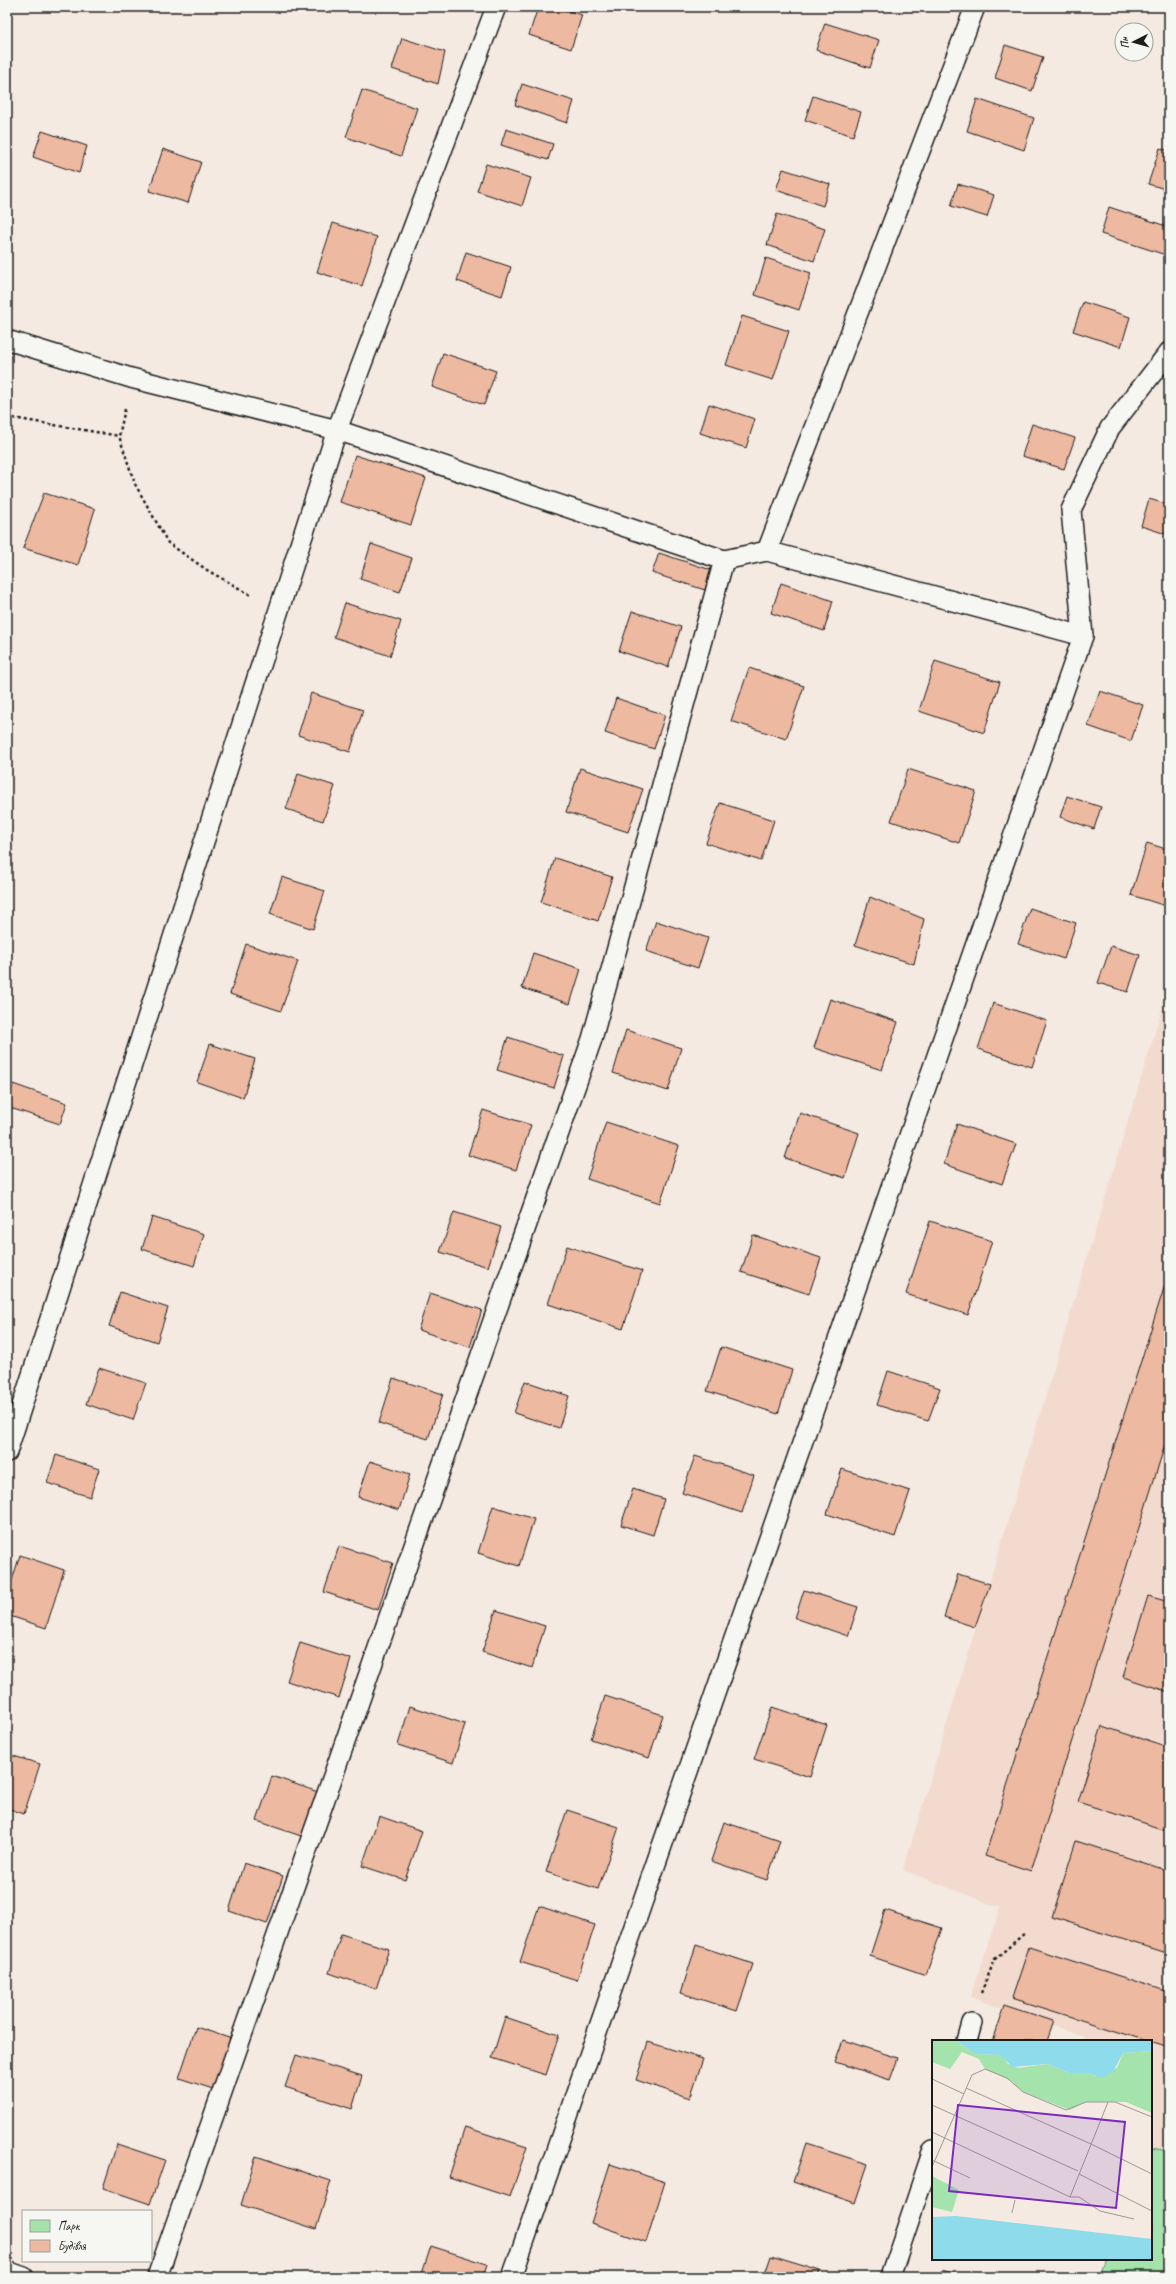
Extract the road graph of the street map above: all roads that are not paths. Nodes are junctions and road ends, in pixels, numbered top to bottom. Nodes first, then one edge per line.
1 (496, 7) edge
2 (975, 7) edge
3 (7, 340) edge
4 (1169, 352) edge
5 (337, 430) junction
6 (767, 550) junction
7 (724, 560) junction
8 (1083, 636) junction
9 (7, 1452) edge
10 (972, 2023) road end
11 (967, 2040) edge
12 (932, 2153) edge
13 (7, 2271) edge
14 (24, 2277) edge
15 (157, 2277) edge
16 (512, 2277) edge
17 (890, 2277) edge

1 - 5 lane
2 - 6 lane
3 - 5 lane
4 - 8 lane
5 - 7 lane
5 - 9 lane
6 - 7 lane
6 - 8 lane
7 - 15 lane
8 - 16 lane
10 - 11 lane
12 - 17 lane
13 - 14 lane

